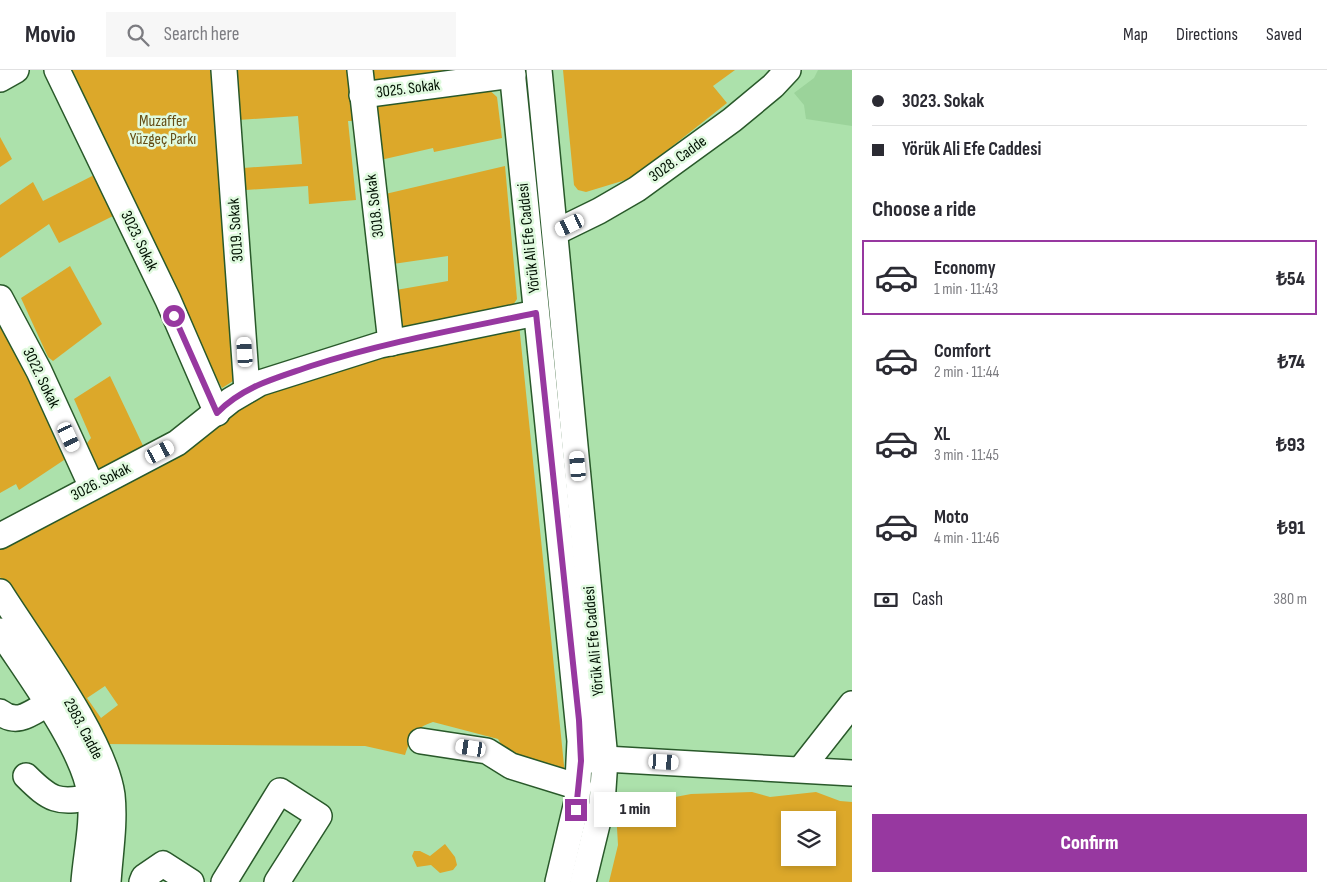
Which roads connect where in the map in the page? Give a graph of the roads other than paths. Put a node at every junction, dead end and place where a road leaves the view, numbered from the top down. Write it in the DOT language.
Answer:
graph roads {
  1 [pos="16,70"];
  2 [pos="57,70"];
  3 [pos="224,70"];
  4 [pos="360,70"];
  5 [pos="539,70"];
  6 [pos="788,70"];
  7 [pos="513,73"];
  8 [pos="0,79"];
  9 [pos="362,95"];
  10 [pos="556,232"];
  11 [pos="0,298"];
  12 [pos="536,313"];
  13 [pos="391,343"];
  14 [pos="247,390"];
  15 [pos="217,413"];
  16 [pos="92,487"];
  17 [pos="0,536"];
  18 [pos="0,592"];
  19 [pos="0,631"];
  20 [pos="47,704"];
  21 [pos="852,704"];
  22 [pos="0,712"];
  23 [pos="421,741"];
  24 [pos="605,759"];
  25 [pos="581,761"];
  26 [pos="801,770"];
  27 [pos="852,774"];
  28 [pos="26,776"];
  29 [pos="94,783"];
  30 [pos="579,787"];
  31 [pos="142,881"];
  32 [pos="84,882"];
  33 [pos="108,882"];
  34 [pos="191,882"];
  35 [pos="224,882"];
  36 [pos="277,882"];
  37 [pos="558,882"];
  38 [pos="583,882"];
  1 -- 8 [label="street"];
  2 -- 15 [label="street, 3023. Sokak"];
  3 -- 14 [label="street, 3019. Sokak"];
  4 -- 9 [label="street, 3018. Sokak"];
  5 -- 10 [label="street, Yörük Ali Efe Caddesi"];
  6 -- 10 [label="street, 3028. Cadde"];
  7 -- 9 [label="street, 3025. Sokak"];
  7 -- 12 [label="street, Yörük Ali Efe Caddesi"];
  9 -- 13 [label="street, 3018. Sokak"];
  10 -- 24 [label="street, Yörük Ali Efe Caddesi"];
  11 -- 16 [label="street, 3022. Sokak"];
  12 -- 13 [label="street, 3026. Sokak"];
  12 -- 25 [label="street, Yörük Ali Efe Caddesi"];
  13 -- 14 [label="street, 3026. Sokak"];
  14 -- 15 [label="street, 3026. Sokak"];
  15 -- 16 [label="street, 3026. Sokak"];
  16 -- 17 [label="street, 3026. Sokak"];
  18 -- 29 [label="street, 2983. Cadde"];
  19 -- 20 [label="street, 2983. Cadde"];
  20 -- 22 [label="street"];
  20 -- 29 [label="street, 2983. Cadde"];
  21 -- 26 [label="street"];
  23 -- 30 [label="street"];
  24 -- 25 [label="street"];
  24 -- 26 [label="street"];
  24 -- 38 [label="street, Yörük Ali Efe Caddesi"];
  25 -- 30 [label="street, Yörük Ali Efe Caddesi"];
  26 -- 27 [label="street"];
  28 -- 29 [label="street"];
  29 -- 32 [label="street, 2983. Cadde"];
  29 -- 33 [label="street, 2983. Cadde"];
  30 -- 37 [label="street, Yörük Ali Efe Caddesi"];
  31 -- 33 [label="street"];
  31 -- 34 [label="street"];
  35 -- 36 [label="street"];
}
